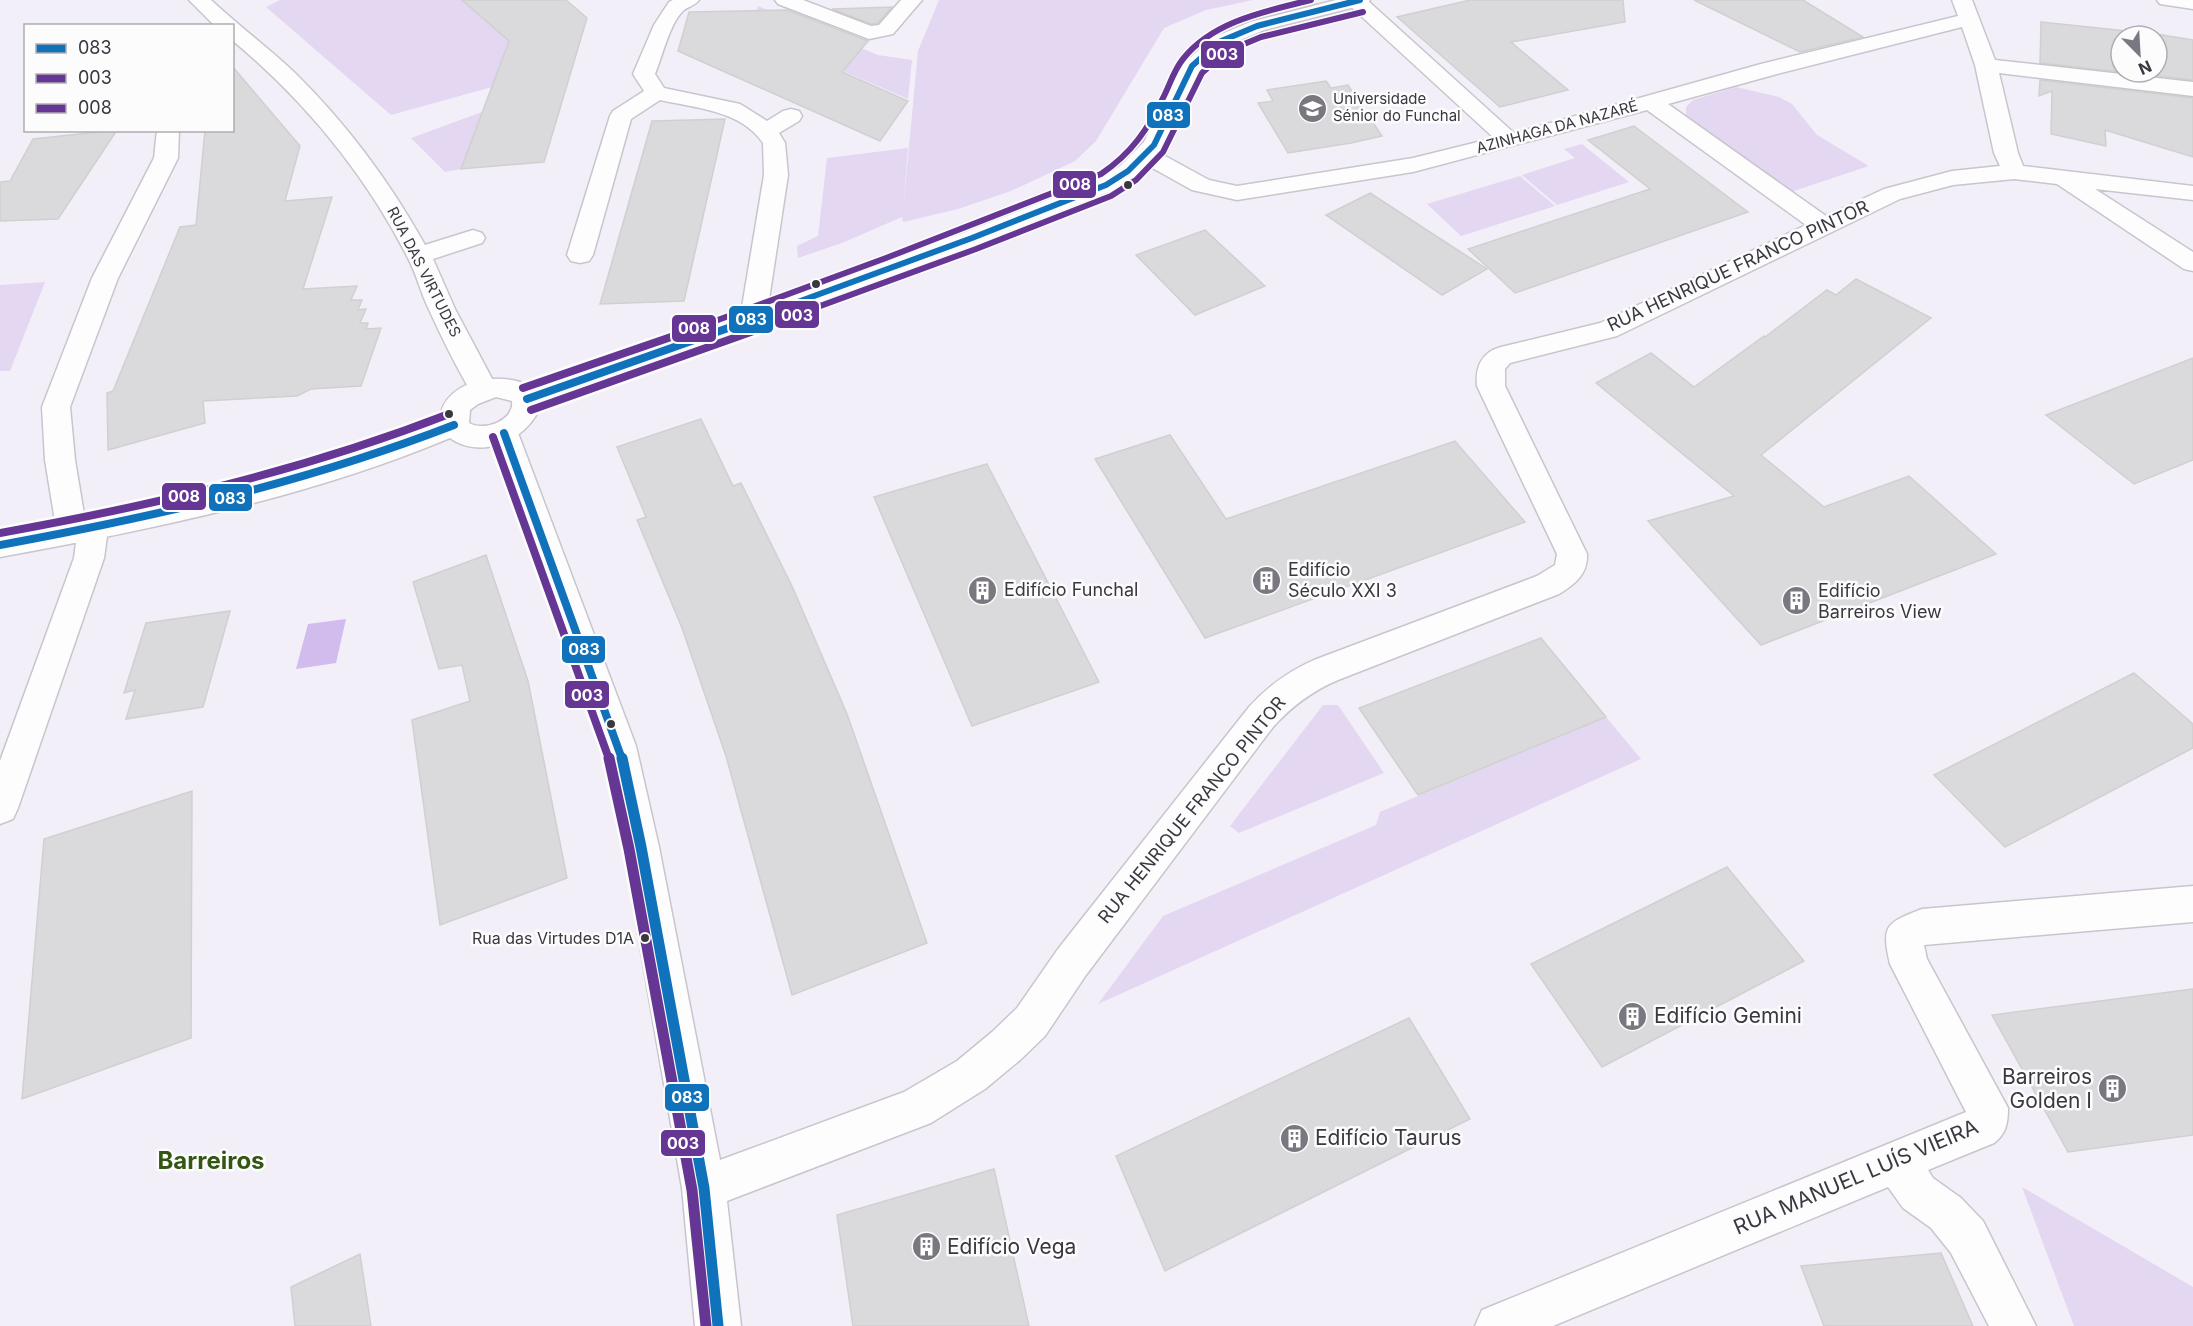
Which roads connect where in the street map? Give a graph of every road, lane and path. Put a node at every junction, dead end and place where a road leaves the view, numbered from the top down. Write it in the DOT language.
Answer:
graph roads {
  1 [pos="689,0"];
  2 [pos="785,0"];
  3 [pos="912,0"];
  4 [pos="1358,0"];
  5 [pos="2167,0"];
  6 [pos="2193,3"];
  7 [pos="1966,10"];
  8 [pos="234,34"];
  9 [pos="1986,65"];
  10 [pos="2193,89"];
  11 [pos="656,93"];
  12 [pos="1651,102"];
  13 [pos="791,116"];
  14 [pos="766,131"];
  15 [pos="168,132"];
  16 [pos="1510,141"];
  17 [pos="1146,155"];
  18 [pos="2014,172"];
  19 [pos="2061,177"];
  20 [pos="2193,192"];
  21 [pos="1824,226"];
  22 [pos="473,238"];
  23 [pos="419,255"];
  24 [pos="580,255"];
  25 [pos="2193,263"];
  26 [pos="753,319"];
  27 [pos="484,390"];
  28 [pos="527,399"];
  29 [pos="454,425"];
  30 [pos="504,433"];
  31 [pos="82,531"];
  32 [pos="0,545"];
  33 [pos="0,808"];
  34 [pos="2193,904"];
  35 [pos="1897,1162"];
  36 [pos="704,1188"];
  37 [pos="718,1326"];
  38 [pos="1498,1326"];
  39 [pos="2013,1326"];
  1 -- 11 [label="street"];
  2 -- 3 [label="street"];
  4 -- 16 [label="street"];
  4 -- 17 [label="street"];
  5 -- 6 [label="street"];
  7 -- 9 [label="street"];
  7 -- 12 [label="street, AZINHAGA DA NAZARÉ"];
  8 -- 23 [label="street, RUA DAS VIRTUDES"];
  9 -- 10 [label="street"];
  9 -- 18 [label="street"];
  11 -- 14 [label="street"];
  11 -- 24 [label="street"];
  12 -- 16 [label="street, AZINHAGA DA NAZARÉ"];
  12 -- 21 [label="street"];
  13 -- 14 [label="street"];
  14 -- 26 [label="street"];
  15 -- 31 [label="street"];
  16 -- 17 [label="street, AZINHAGA DA NAZARÉ"];
  17 -- 26 [label="street"];
  18 -- 19 [label="street, RUA HENRIQUE FRANCO PINTOR"];
  18 -- 21 [label="street, RUA HENRIQUE FRANCO PINTOR"];
  19 -- 20 [label="street, RUA HENRIQUE FRANCO PINTOR"];
  19 -- 25 [label="street"];
  21 -- 36 [label="street, RUA HENRIQUE FRANCO PINTOR"];
  22 -- 23 [label="street"];
  23 -- 27 [label="street, RUA DAS VIRTUDES"];
  26 -- 28 [label="street"];
  27 -- 28 [label="street"];
  27 -- 29 [label="street"];
  28 -- 30 [label="street"];
  29 -- 30 [label="street"];
  29 -- 31 [label="street"];
  30 -- 36 [label="street"];
  31 -- 32 [label="street"];
  31 -- 33 [label="street"];
  34 -- 35 [label="street, RUA MANUEL LUÍS VIEIRA"];
  35 -- 38 [label="street, RUA MANUEL LUÍS VIEIRA"];
  35 -- 39 [label="street"];
  36 -- 37 [label="street"];
}
